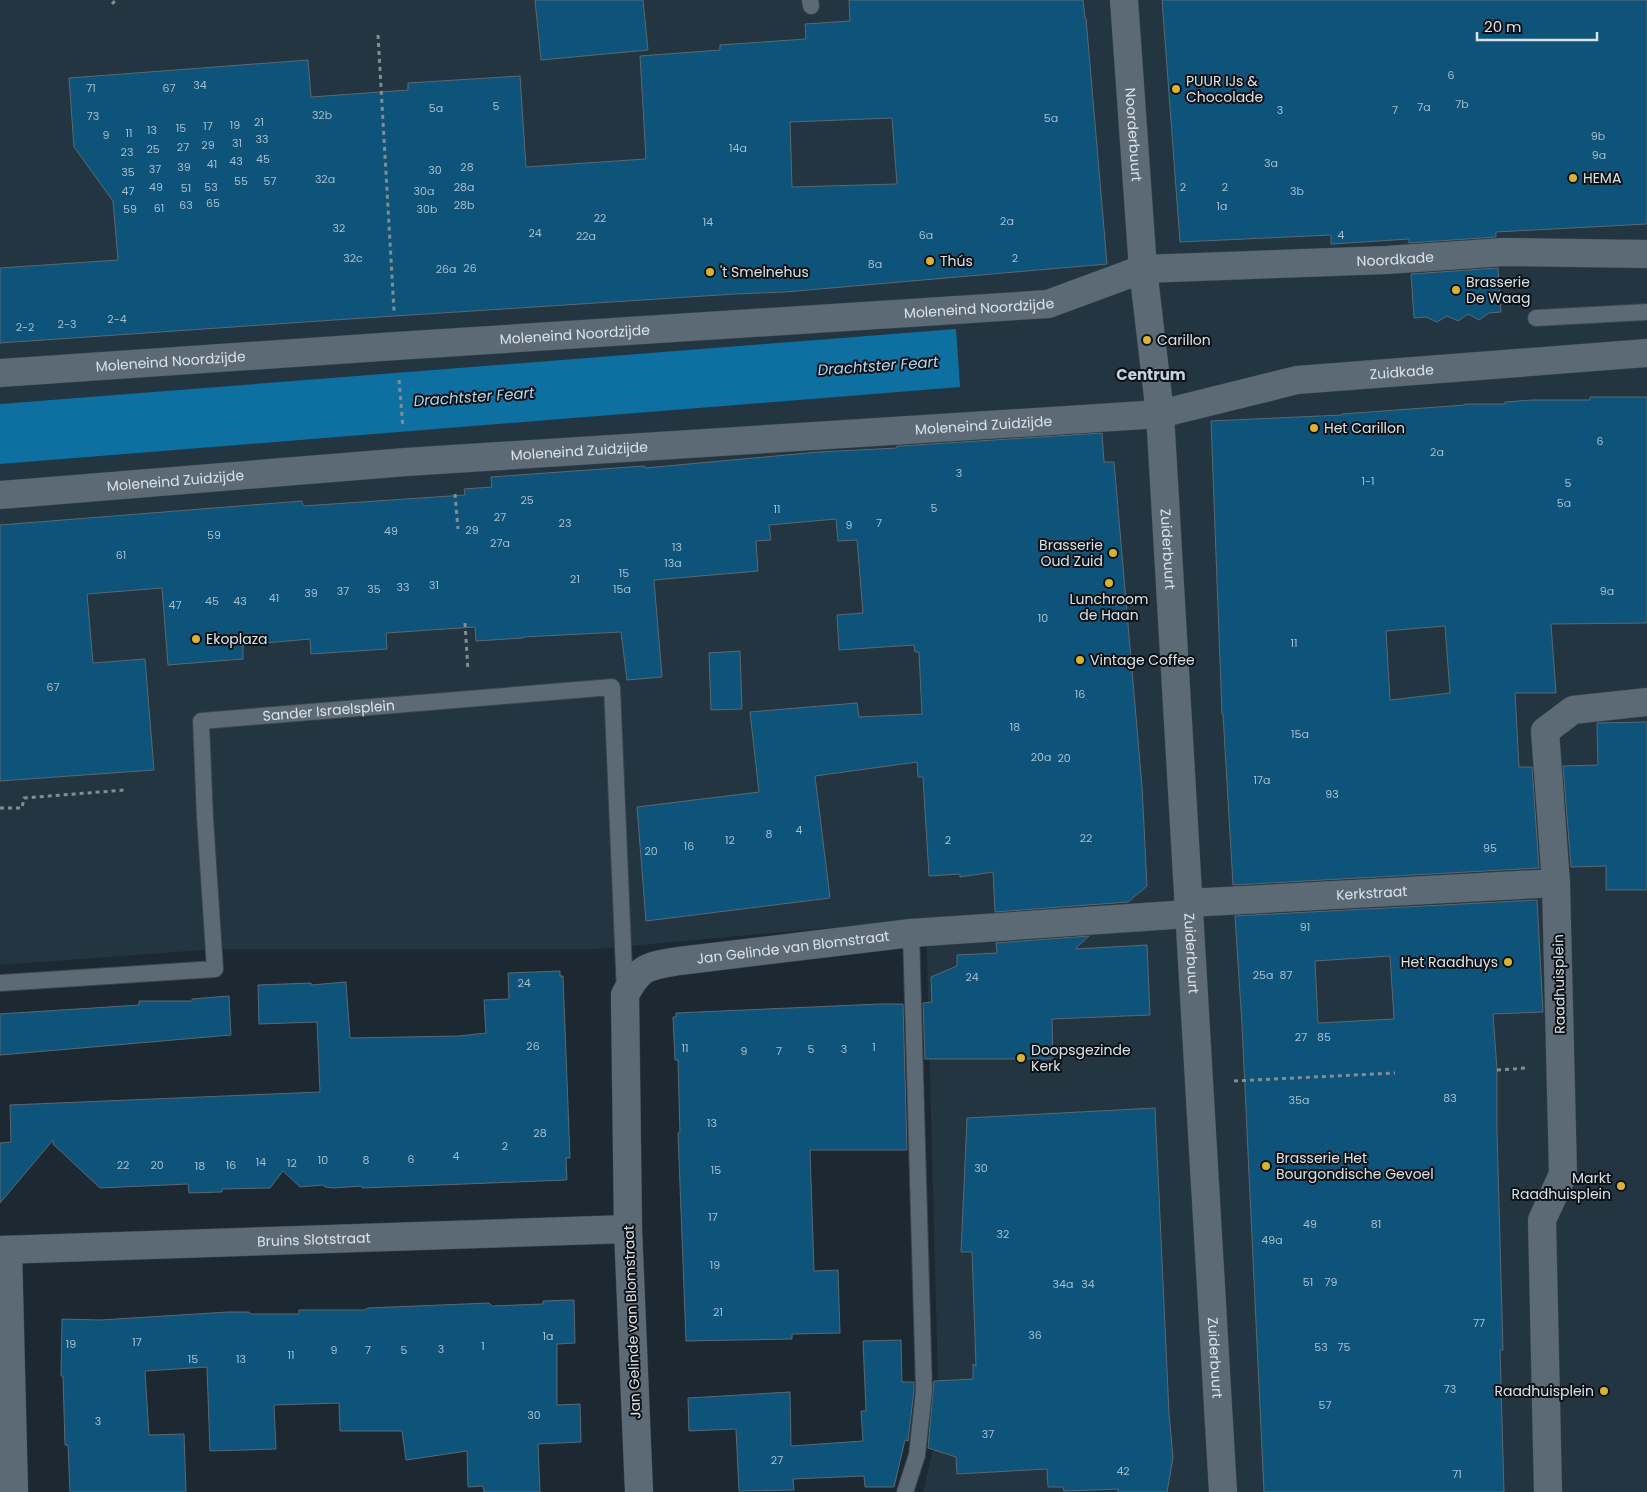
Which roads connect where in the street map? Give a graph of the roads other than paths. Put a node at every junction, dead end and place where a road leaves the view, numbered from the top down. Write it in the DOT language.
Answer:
graph roads {
  1 [pos="1124,0"];
  2 [pos="1647,254"];
  3 [pos="1143,269"];
  4 [pos="1647,312"];
  5 [pos="1536,318"];
  6 [pos="1647,353"];
  7 [pos="0,373"];
  8 [pos="1160,414"];
  9 [pos="0,495"];
  10 [pos="1647,702"];
  11 [pos="1556,883"];
  12 [pos="1188,908"];
  13 [pos="911,933"];
  14 [pos="0,984"];
  15 [pos="625,995"];
  16 [pos="628,1229"];
  17 [pos="4,1250"];
  18 [pos="14,1492"];
  19 [pos="639,1492"];
  20 [pos="905,1492"];
  21 [pos="1223,1492"];
  22 [pos="1548,1492"];
  1 -- 3 [label="street, Noorderbuurt"];
  2 -- 3 [label="street, Noordkade"];
  3 -- 7 [label="street, Moleneind Noordzijde"];
  3 -- 8 [label="street, Noorderbuurt"];
  4 -- 5 [label="lane"];
  6 -- 8 [label="street, Zuidkade"];
  8 -- 9 [label="street, Moleneind Zuidzijde"];
  8 -- 12 [label="street, Zuiderbuurt"];
  10 -- 11 [label="street, Raadhuisplein"];
  11 -- 12 [label="street, Kerkstraat"];
  11 -- 22 [label="street, Raadhuisplein"];
  12 -- 13 [label="street, Kerkstraat"];
  12 -- 21 [label="street, Zuiderbuurt"];
  13 -- 15 [label="street, Jan Gelinde van Blomstraat"];
  13 -- 20 [label="lane"];
  14 -- 15 [label="lane, Sander Israelsplein"];
  15 -- 16 [label="street, Jan Gelinde van Blomstraat"];
  16 -- 17 [label="street, Bruins Slotstraat"];
  16 -- 19 [label="street, Jan Gelinde van Blomstraat"];
  17 -- 18 [label="street"];
}
